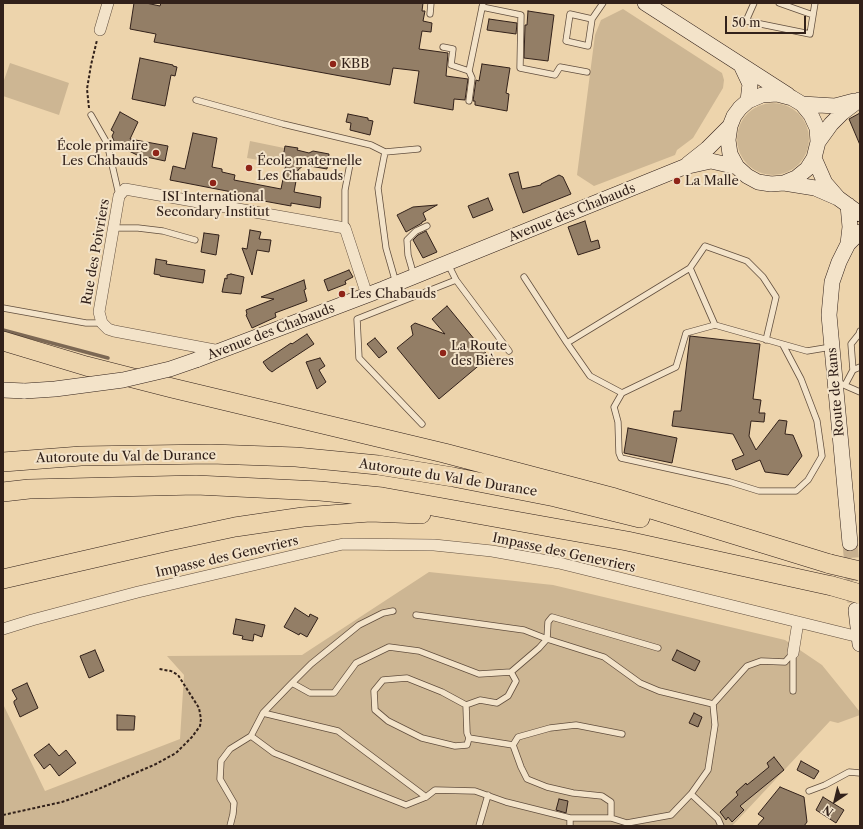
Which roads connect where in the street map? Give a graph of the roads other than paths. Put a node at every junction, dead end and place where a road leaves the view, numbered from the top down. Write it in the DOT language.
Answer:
graph roads {
  1 [pos="108,3"];
  2 [pos="431,3"];
  3 [pos="604,3"];
  4 [pos="645,3"];
  5 [pos="754,3"];
  6 [pos="779,3"];
  7 [pos="815,3"];
  8 [pos="482,5"];
  9 [pos="430,14"];
  10 [pos="813,15"];
  11 [pos="592,19"];
  12 [pos="100,30"];
  13 [pos="443,47"];
  14 [pos="741,64"];
  15 [pos="469,71"];
  16 [pos="586,72"];
  17 [pos="196,100"];
  18 [pos="860,100"];
  19 [pos="469,101"];
  20 [pos="748,101"];
  21 [pos="797,101"];
  22 [pos="91,115"];
  23 [pos="730,126"];
  24 [pos="818,142"];
  25 [pos="418,150"];
  26 [pos="385,152"];
  27 [pos="814,158"];
  28 [pos="350,164"];
  29 [pos="684,167"];
  30 [pos="737,167"];
  31 [pos="784,183"];
  32 [pos="119,196"];
  33 [pos="849,206"];
  34 [pos="427,226"];
  35 [pos="114,228"];
  36 [pos="345,228"];
  37 [pos="860,232"];
  38 [pos="195,240"];
  39 [pos="848,244"];
  40 [pos="448,263"];
  41 [pos="690,268"];
  42 [pos="414,276"];
  43 [pos="524,277"];
  44 [pos="456,280"];
  45 [pos="396,284"];
  46 [pos="367,295"];
  47 [pos="3,308"];
  48 [pos="102,323"];
  49 [pos="715,325"];
  50 [pos="860,333"];
  51 [pos="766,340"];
  52 [pos="3,341"];
  53 [pos="567,343"];
  54 [pos="783,345"];
  55 [pos="831,346"];
  56 [pos="3,350"];
  57 [pos="509,350"];
  58 [pos="220,351"];
  59 [pos="86,366"];
  60 [pos="860,367"];
  61 [pos="853,370"];
  62 [pos="840,383"];
  63 [pos="3,390"];
  64 [pos="622,392"];
  65 [pos="860,392"];
  66 [pos="422,424"];
  67 [pos="3,462"];
  68 [pos="3,492"];
  69 [pos="627,541"];
  70 [pos="850,543"];
  71 [pos="830,564"];
  72 [pos="860,571"];
  73 [pos="3,579"];
  74 [pos="858,602"];
  75 [pos="393,611"];
  76 [pos="416,615"];
  77 [pos="798,622"];
  78 [pos="3,630"];
  79 [pos="548,639"];
  80 [pos="860,640"];
  81 [pos="658,648"];
  82 [pos="793,654"];
  83 [pos="511,672"];
  84 [pos="292,683"];
  85 [pos="793,691"];
  86 [pos="713,704"];
  87 [pos="466,705"];
  88 [pos="263,713"];
  89 [pos="622,734"];
  90 [pos="251,736"];
  91 [pos="469,738"];
  92 [pos="512,745"];
  93 [pos="860,772"];
  94 [pos="810,791"];
  95 [pos="691,794"];
  96 [pos="488,795"];
  97 [pos="426,798"];
  98 [pos="570,818"];
  99 [pos="611,818"];
  100 [pos="627,824"];
  101 [pos="230,826"];
  102 [pos="479,826"];
  103 [pos="570,826"];
  104 [pos="721,826"];
  1 -- 12 [label="street"];
  2 -- 9 [label="lane"];
  3 -- 11 [label="lane"];
  4 -- 14 [label="main road"];
  5 -- 10 [label="lane"];
  6 -- 10 [label="lane"];
  7 -- 10 [label="lane"];
  8 -- 15 [label="lane"];
  8 -- 16 [label="lane"];
  11 -- 11 [label="lane"];
  13 -- 15 [label="lane"];
  14 -- 20 [label="main road"];
  14 -- 21 [label="main road"];
  15 -- 19 [label="lane"];
  17 -- 26 [label="lane"];
  18 -- 21 [label="main road"];
  18 -- 24 [label="main road"];
  20 -- 21 [label="main road"];
  20 -- 23 [label="main road"];
  21 -- 24 [label="main road"];
  22 -- 32 [label="lane"];
  23 -- 29 [label="main road, Avenue des Chabauds"];
  23 -- 30 [label="main road"];
  24 -- 27 [label="main road"];
  25 -- 26 [label="lane"];
  26 -- 45 [label="lane"];
  27 -- 31 [label="main road"];
  27 -- 33 [label="main road"];
  28 -- 36 [label="lane"];
  29 -- 30 [label="main road, Avenue des Chabauds"];
  29 -- 40 [label="main road, Avenue des Chabauds"];
  30 -- 31 [label="main road"];
  31 -- 33 [label="main road"];
  32 -- 35 [label="street, Rue des Poivriers"];
  32 -- 36 [label="street, Rue des Poivriers"];
  33 -- 39 [label="main road, Route de Rans"];
  34 -- 42 [label="lane"];
  35 -- 38 [label="lane"];
  35 -- 48 [label="street, Rue des Poivriers"];
  36 -- 46 [label="street"];
  37 -- 39 [label="main road, Route de Rans"];
  39 -- 55 [label="main road, Route de Rans"];
  40 -- 42 [label="main road, Avenue des Chabauds"];
  40 -- 44 [label="lane"];
  41 -- 49 [label="lane"];
  41 -- 51 [label="lane"];
  41 -- 53 [label="lane"];
  42 -- 45 [label="main road, Avenue des Chabauds"];
  43 -- 53 [label="lane"];
  44 -- 57 [label="lane"];
  44 -- 66 [label="lane"];
  45 -- 46 [label="main road, Avenue des Chabauds"];
  46 -- 58 [label="main road, Avenue des Chabauds"];
  47 -- 48 [label="lane"];
  48 -- 58 [label="street, Rue des Poivriers"];
  49 -- 51 [label="lane"];
  49 -- 64 [label="lane"];
  50 -- 61 [label="lane"];
  51 -- 54 [label="lane"];
  52 -- 59 [label="highway"];
  53 -- 64 [label="lane"];
  54 -- 55 [label="lane"];
  54 -- 64 [label="lane"];
  55 -- 62 [label="main road, Route de Rans"];
  56 -- 59 [label="highway"];
  58 -- 63 [label="main road, Avenue des Chabauds, bridge"];
  59 -- 71 [label="highway"];
  60 -- 61 [label="lane"];
  61 -- 62 [label="lane"];
  62 -- 65 [label="lane"];
  62 -- 70 [label="main road, Route de Rans"];
  67 -- 71 [label="highway, Autoroute du Val de Durance"];
  68 -- 69 [label="highway"];
  69 -- 73 [label="highway"];
  69 -- 74 [label="highway, bridge"];
  71 -- 72 [label="highway, Autoroute du Val de Durance, bridge"];
  74 -- 80 [label="main road"];
  75 -- 84 [label="lane"];
  76 -- 79 [label="lane"];
  77 -- 78 [label="street, Impasse des Genevriers"];
  77 -- 80 [label="street, Impasse des Genevriers"];
  77 -- 82 [label="street"];
  79 -- 81 [label="lane"];
  79 -- 83 [label="lane"];
  79 -- 86 [label="lane"];
  82 -- 85 [label="lane"];
  82 -- 86 [label="lane"];
  83 -- 84 [label="lane"];
  83 -- 87 [label="lane"];
  84 -- 88 [label="lane"];
  86 -- 95 [label="lane"];
  87 -- 91 [label="lane"];
  87 -- 91 [label="lane"];
  88 -- 90 [label="lane"];
  88 -- 97 [label="lane"];
  89 -- 92 [label="lane"];
  90 -- 97 [label="lane"];
  90 -- 101 [label="lane"];
  91 -- 92 [label="lane"];
  92 -- 99 [label="lane"];
  93 -- 94 [label="lane"];
  95 -- 100 [label="lane"];
  95 -- 104 [label="lane"];
  96 -- 97 [label="lane"];
  96 -- 98 [label="lane"];
  96 -- 102 [label="lane"];
  98 -- 99 [label="lane"];
  98 -- 103 [label="lane"];
  99 -- 100 [label="lane"];
}
